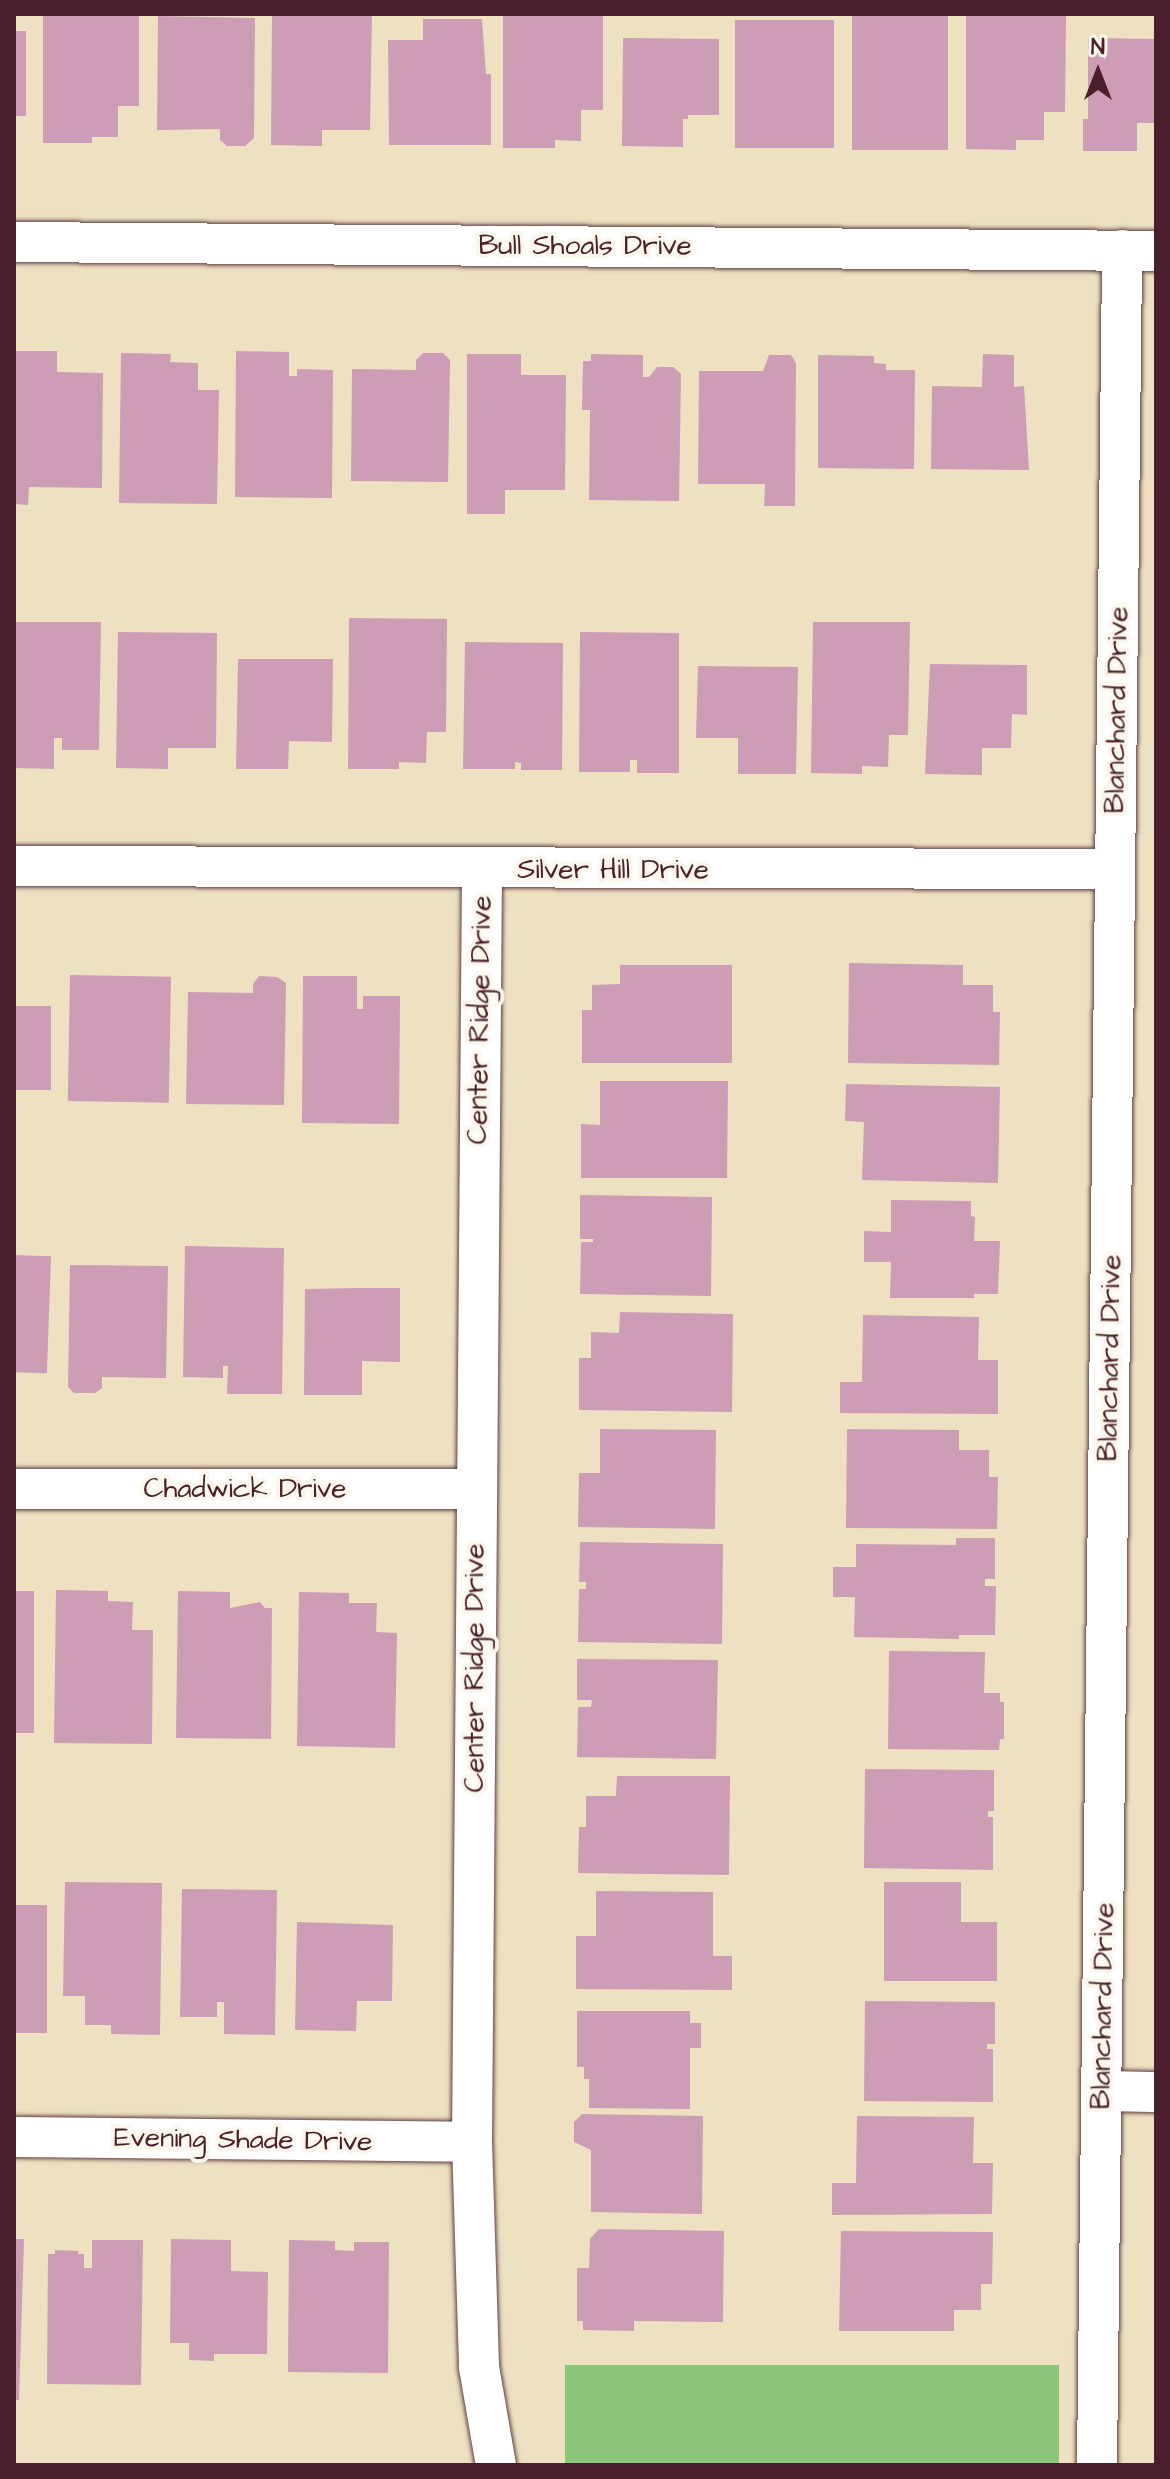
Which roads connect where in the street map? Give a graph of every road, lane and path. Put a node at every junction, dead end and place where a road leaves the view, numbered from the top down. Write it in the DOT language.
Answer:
graph roads {
  1 [pos="14,242"];
  2 [pos="1139,250"];
  3 [pos="14,866"];
  4 [pos="1115,869"];
  5 [pos="482,870"];
  6 [pos="14,1489"];
  7 [pos="476,1489"];
  8 [pos="1102,2091"];
  9 [pos="1156,2092"];
  10 [pos="14,2137"];
  11 [pos="472,2142"];
  12 [pos="496,2465"];
  13 [pos="1097,2465"];
  1 -- 2 [label="street, Bull Shoals Drive"];
  2 -- 4 [label="street, Blanchard Drive"];
  3 -- 5 [label="street, Silver Hill Drive"];
  4 -- 5 [label="street, Silver Hill Drive"];
  4 -- 8 [label="street, Blanchard Drive"];
  5 -- 7 [label="street, Center Ridge Drive"];
  6 -- 7 [label="street, Chadwick Drive"];
  7 -- 11 [label="street, Center Ridge Drive"];
  8 -- 9 [label="street"];
  8 -- 13 [label="street, Blanchard Drive"];
  10 -- 11 [label="street, Evening Shade Drive"];
  11 -- 12 [label="street, Center Ridge Drive"];
}
